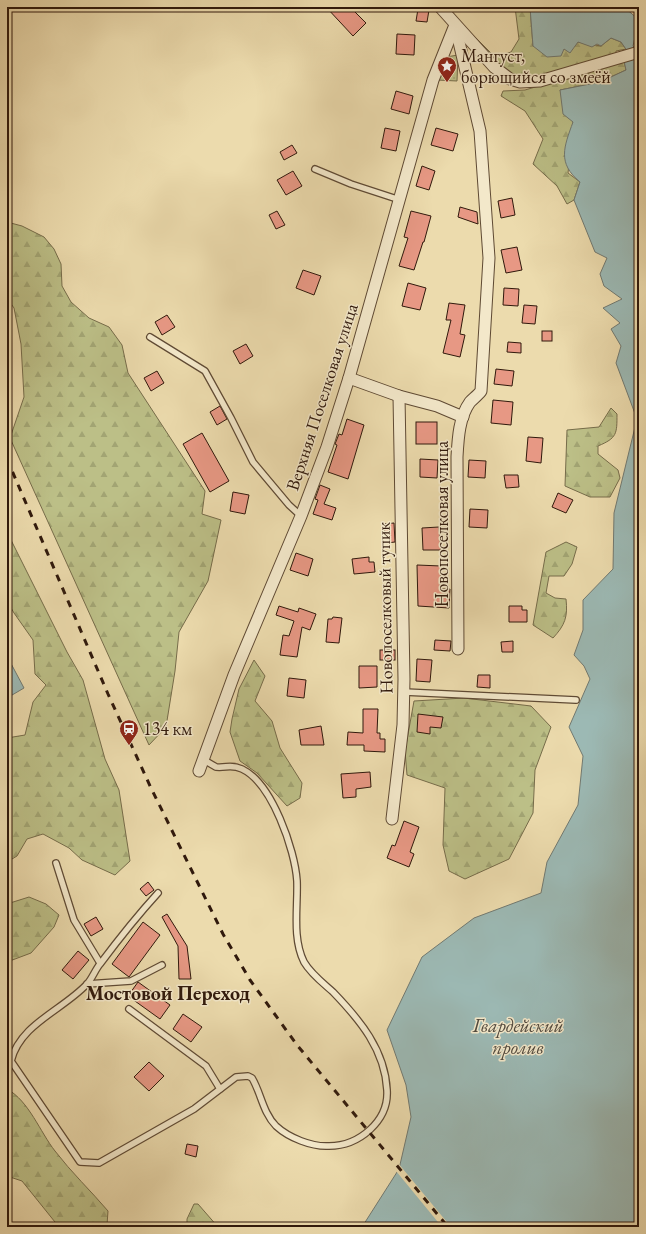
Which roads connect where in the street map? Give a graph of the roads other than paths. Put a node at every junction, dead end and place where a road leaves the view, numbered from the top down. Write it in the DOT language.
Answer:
graph roads {
  1 [pos="440,7"];
  2 [pos="456,26"];
  3 [pos="639,52"];
  4 [pos="315,168"];
  5 [pos="400,200"];
  6 [pos="150,337"];
  7 [pos="349,378"];
  8 [pos="399,396"];
  9 [pos="463,417"];
  10 [pos="301,516"];
  11 [pos="458,649"];
  12 [pos="404,692"];
  13 [pos="576,700"];
  14 [pos="204,760"];
  15 [pos="199,771"];
  16 [pos="392,819"];
  17 [pos="56,863"];
  18 [pos="158,893"];
  19 [pos="100,963"];
  20 [pos="162,965"];
  21 [pos="87,984"];
  22 [pos="129,1009"];
  23 [pos="220,1089"];
  1 -- 2 [label="street, Новопоселковая улица"];
  2 -- 3 [label="street"];
  2 -- 5 [label="street, Верхняя Поселковая улица"];
  2 -- 9 [label="street, Новопоселковая улица"];
  4 -- 5 [label="lane"];
  5 -- 7 [label="street, Верхняя Поселковая улица"];
  6 -- 10 [label="lane"];
  7 -- 8 [label="street"];
  7 -- 10 [label="street, Верхняя Поселковая улица"];
  8 -- 9 [label="street"];
  8 -- 12 [label="street, Новопоселковый тупик"];
  9 -- 11 [label="street, Новопоселковая улица"];
  10 -- 14 [label="street, Верхняя Поселковая улица"];
  12 -- 13 [label="lane"];
  12 -- 16 [label="street, Новопоселковый тупик"];
  14 -- 15 [label="street, Верхняя Поселковая улица"];
  14 -- 23 [label="lane"];
  17 -- 19 [label="lane"];
  18 -- 19 [label="lane"];
  19 -- 21 [label="lane"];
  20 -- 21 [label="lane"];
  21 -- 23 [label="lane"];
  22 -- 23 [label="lane"];
}
